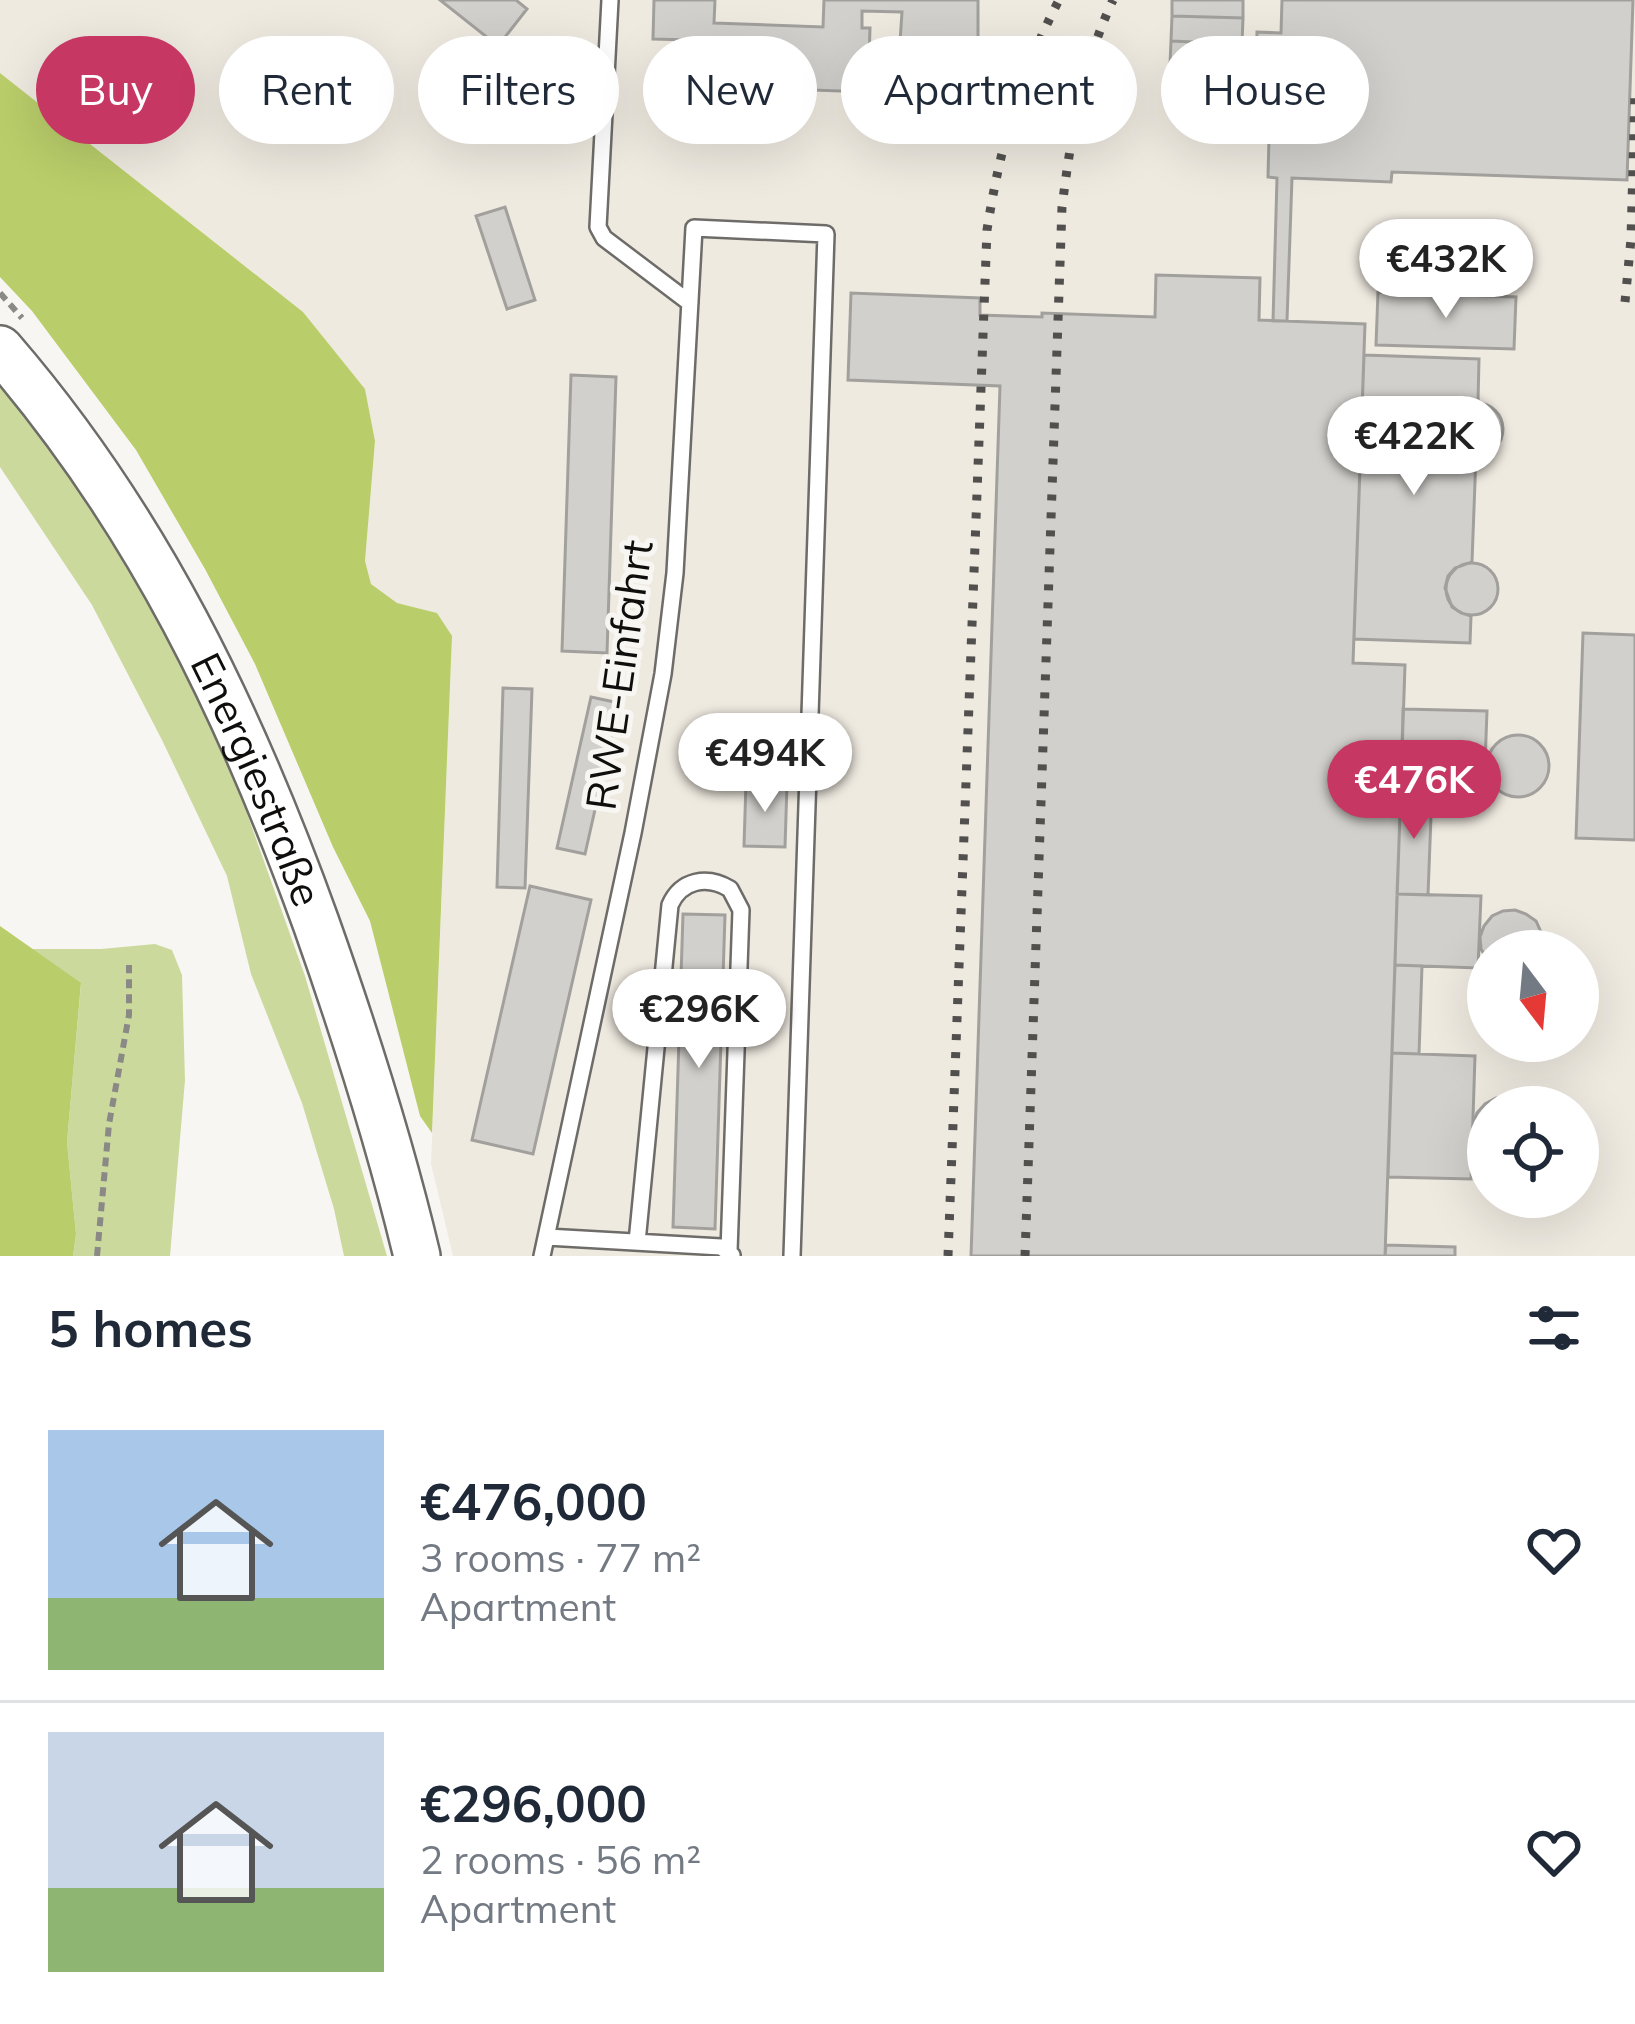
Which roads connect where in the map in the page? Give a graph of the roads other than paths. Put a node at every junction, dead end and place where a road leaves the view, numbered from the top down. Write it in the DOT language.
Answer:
graph roads {
  1 [pos="610,0"];
  2 [pos="690,303"];
  3 [pos="0,349"];
  4 [pos="547,1238"];
  5 [pos="637,1242"];
  6 [pos="658,1250"];
  7 [pos="731,1254"];
  8 [pos="416,1256"];
  9 [pos="542,1256"];
  10 [pos="792,1256"];
  1 -- 2 [label="lane"];
  2 -- 4 [label="lane, RWE-Einfahrt"];
  2 -- 10 [label="lane, RWE-Einfahrt"];
  3 -- 8 [label="main road, Energiestraße"];
  4 -- 5 [label="lane"];
  4 -- 9 [label="lane, RWE-Einfahrt"];
  5 -- 6 [label="lane"];
  5 -- 7 [label="lane"];
  6 -- 7 [label="lane"];
}
